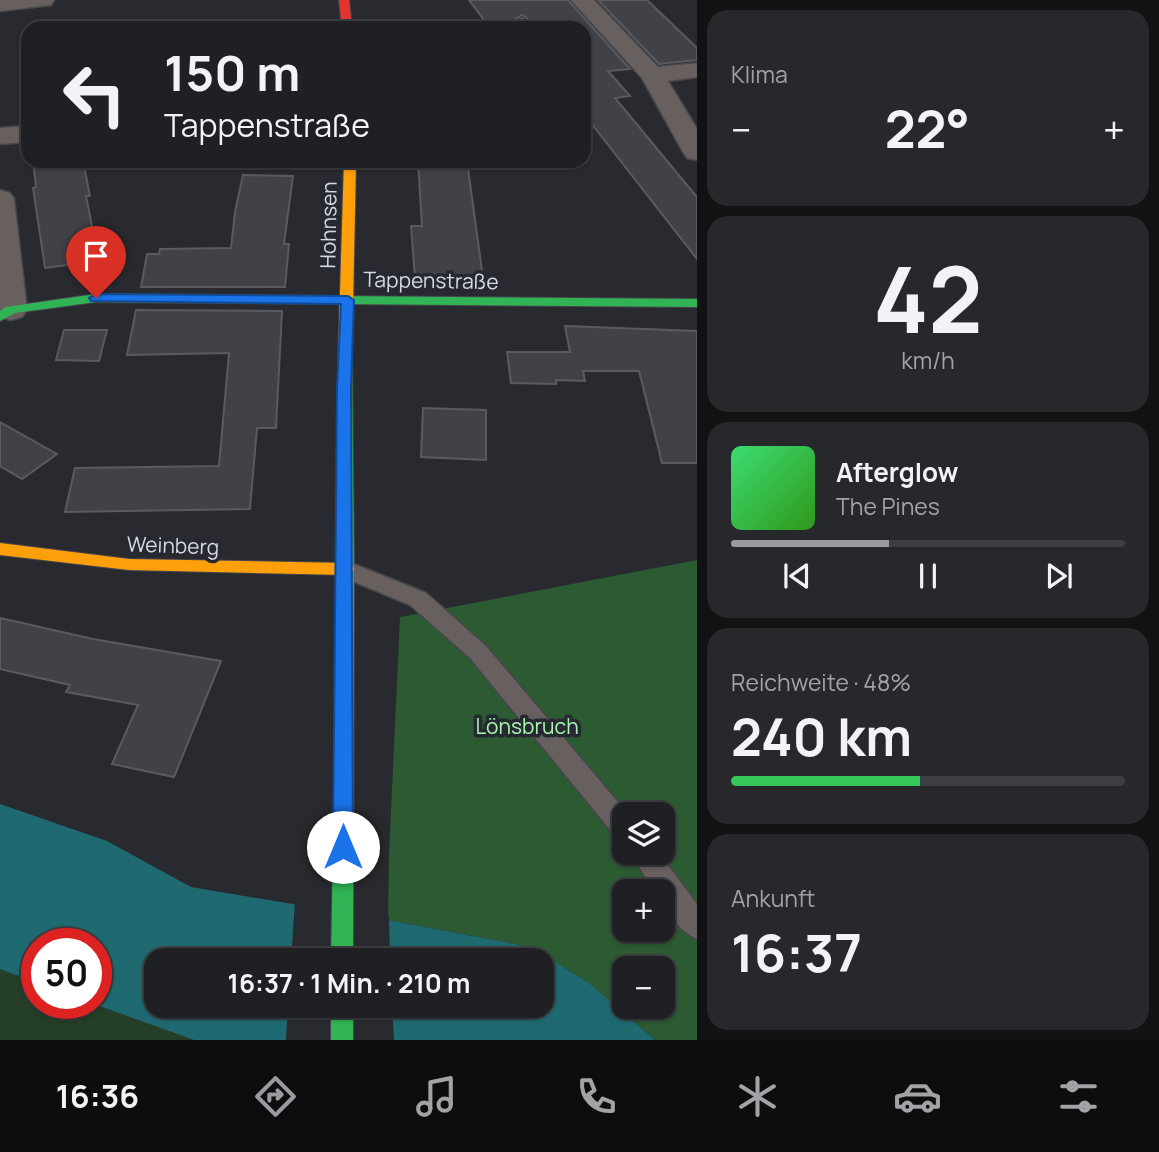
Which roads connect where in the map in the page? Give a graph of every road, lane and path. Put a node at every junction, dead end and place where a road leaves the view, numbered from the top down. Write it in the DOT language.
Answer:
graph roads {
  1 [pos="43,0"];
  2 [pos="344,0"];
  3 [pos="582,0"];
  4 [pos="0,4"];
  5 [pos="346,21"];
  6 [pos="697,69"];
  7 [pos="652,75"];
  8 [pos="21,134"];
  9 [pos="0,136"];
  10 [pos="697,152"];
  11 [pos="350,168"];
  12 [pos="0,199"];
  13 [pos="348,300"];
  14 [pos="697,303"];
  15 [pos="5,314"];
  16 [pos="0,549"];
  17 [pos="346,569"];
  18 [pos="612,813"];
  19 [pos="652,865"];
  20 [pos="697,926"];
  21 [pos="342,948"];
  22 [pos="342,1018"];
  23 [pos="341,1040"];
  1 -- 4 [label="street"];
  2 -- 5 [label="main road"];
  3 -- 7 [label="street"];
  6 -- 7 [label="street"];
  7 -- 10 [label="street"];
  8 -- 9 [label="street"];
  11 -- 13 [label="main road, Hohnsen"];
  12 -- 15 [label="street"];
  13 -- 14 [label="main road, Tappenstraße"];
  13 -- 15 [label="main road, Tappenstraße"];
  13 -- 17 [label="main road, Hohnsen"];
  16 -- 17 [label="main road, Weinberg"];
  17 -- 18 [label="lane"];
  17 -- 21 [label="main road, Hohnsen"];
  19 -- 20 [label="lane"];
  22 -- 23 [label="main road"];
}
